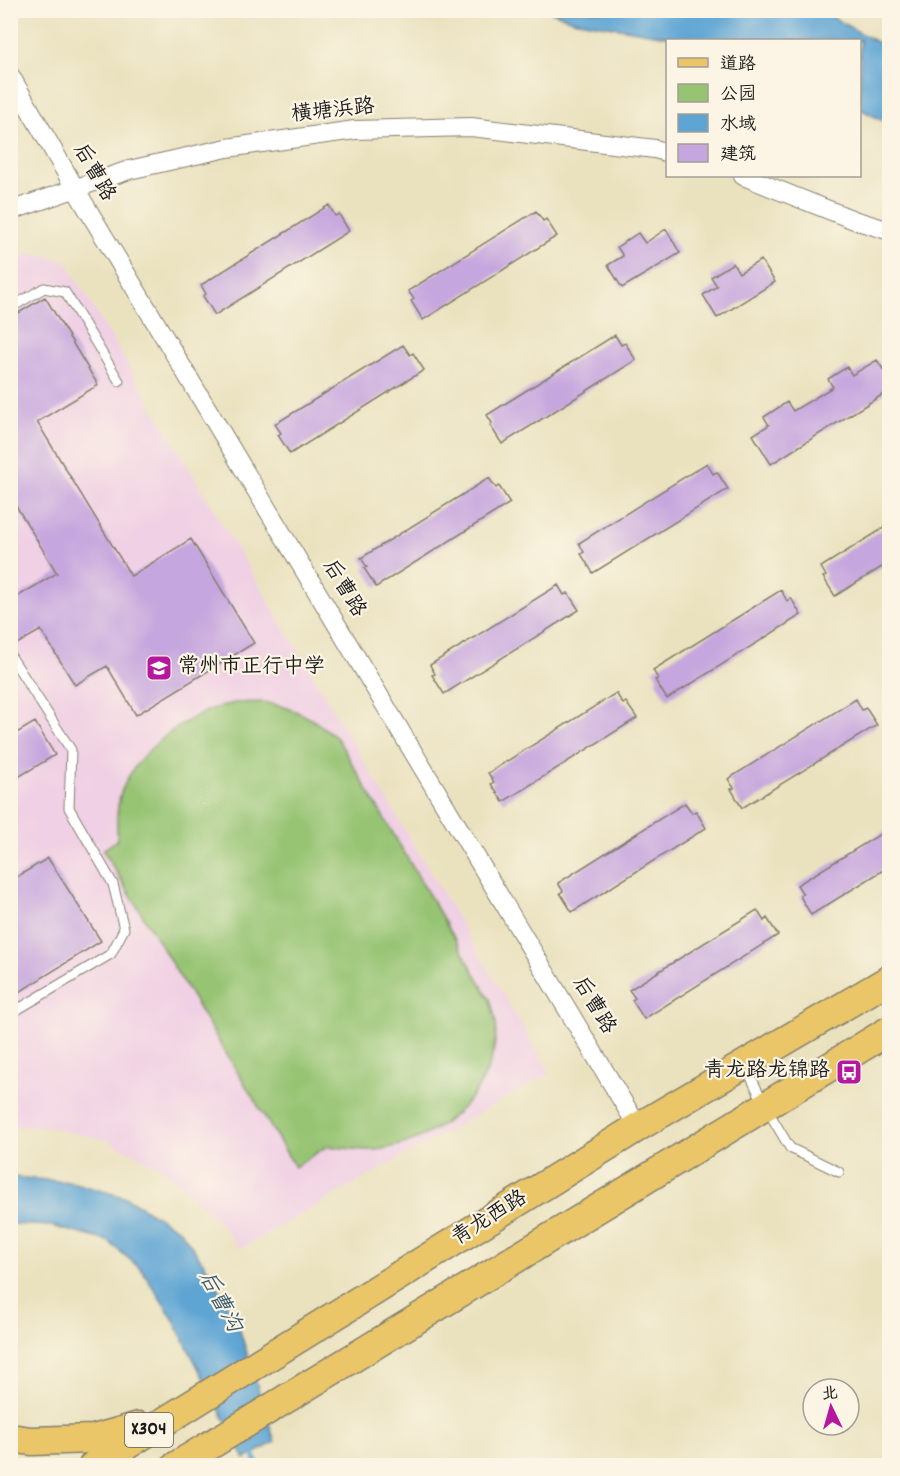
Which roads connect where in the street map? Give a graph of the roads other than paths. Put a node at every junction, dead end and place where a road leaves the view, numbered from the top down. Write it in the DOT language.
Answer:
graph roads {
  1 [pos="10,75"];
  2 [pos="666,153"];
  3 [pos="746,177"];
  4 [pos="76,190"];
  5 [pos="10,212"];
  6 [pos="890,231"];
  7 [pos="10,308"];
  8 [pos="119,381"];
  9 [pos="10,655"];
  10 [pos="890,979"];
  11 [pos="10,1014"];
  12 [pos="890,1030"];
  13 [pos="746,1065"];
  14 [pos="765,1106"];
  15 [pos="638,1127"];
  16 [pos="839,1172"];
  17 [pos="172,1415"];
  18 [pos="10,1438"];
  19 [pos="93,1466"];
  20 [pos="176,1466"];
  1 -- 4 [label="street, 后曹路"];
  2 -- 4 [label="street, 横塘浜路"];
  3 -- 6 [label="street"];
  4 -- 5 [label="street, 横塘浜路"];
  4 -- 15 [label="street, 后曹路"];
  7 -- 8 [label="lane"];
  9 -- 11 [label="lane"];
  10 -- 13 [label="main road, 青龙西路"];
  12 -- 14 [label="main road"];
  13 -- 14 [label="lane"];
  13 -- 15 [label="main road, 青龙西路"];
  14 -- 16 [label="lane"];
  14 -- 20 [label="main road"];
  15 -- 17 [label="main road, 青龙西路 / X304"];
  17 -- 18 [label="main road"];
  17 -- 19 [label="main road, 青龙西路 / X304"];
}
